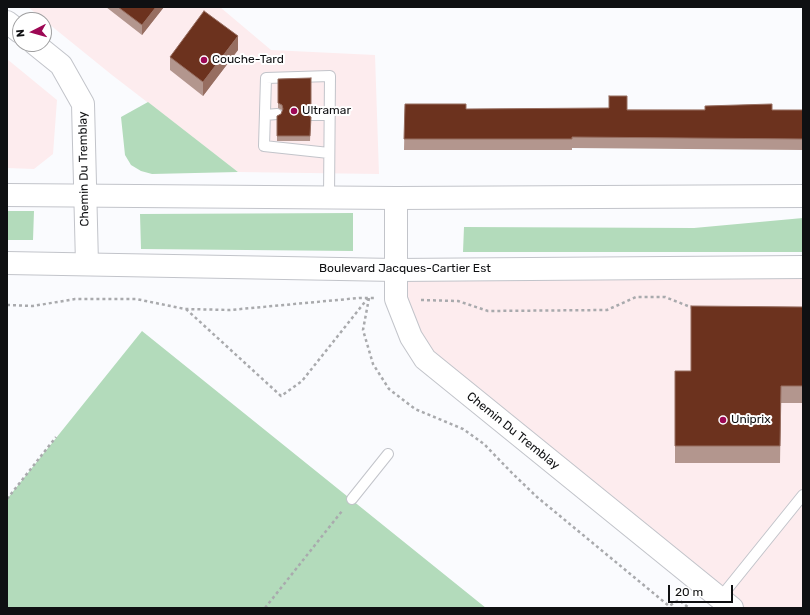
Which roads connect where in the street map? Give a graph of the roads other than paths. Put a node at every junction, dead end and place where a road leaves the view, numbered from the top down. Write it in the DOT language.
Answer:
graph roads {
  1 [pos="45,52"];
  2 [pos="265,114"];
  3 [pos="278,114"];
  4 [pos="311,114"];
  5 [pos="330,115"];
  6 [pos="329,153"];
  7 [pos="7,195"];
  8 [pos="84,195"];
  9 [pos="803,196"];
  10 [pos="329,197"];
  11 [pos="396,198"];
  12 [pos="7,263"];
  13 [pos="87,264"];
  14 [pos="803,267"];
  15 [pos="395,270"];
  16 [pos="388,454"];
  17 [pos="803,495"];
  18 [pos="352,500"];
  19 [pos="726,603"];
  1 -- 8 [label="main road, Chemin Du Tremblay"];
  2 -- 3 [label="lane"];
  2 -- 5 [label="lane"];
  2 -- 6 [label="lane"];
  4 -- 5 [label="lane"];
  5 -- 6 [label="lane"];
  6 -- 10 [label="lane"];
  7 -- 8 [label="main road"];
  8 -- 10 [label="main road"];
  8 -- 13 [label="main road, Chemin Du Tremblay"];
  9 -- 11 [label="main road"];
  10 -- 11 [label="main road"];
  11 -- 15 [label="main road, Chemin Du Tremblay"];
  12 -- 13 [label="main road, Boulevard Jacques-Cartier Est"];
  13 -- 15 [label="main road, Boulevard Jacques-Cartier Est"];
  14 -- 15 [label="main road, Boulevard Jacques-Cartier Est"];
  15 -- 19 [label="main road, Chemin Du Tremblay"];
  16 -- 18 [label="lane"];
  17 -- 19 [label="lane"];
}
